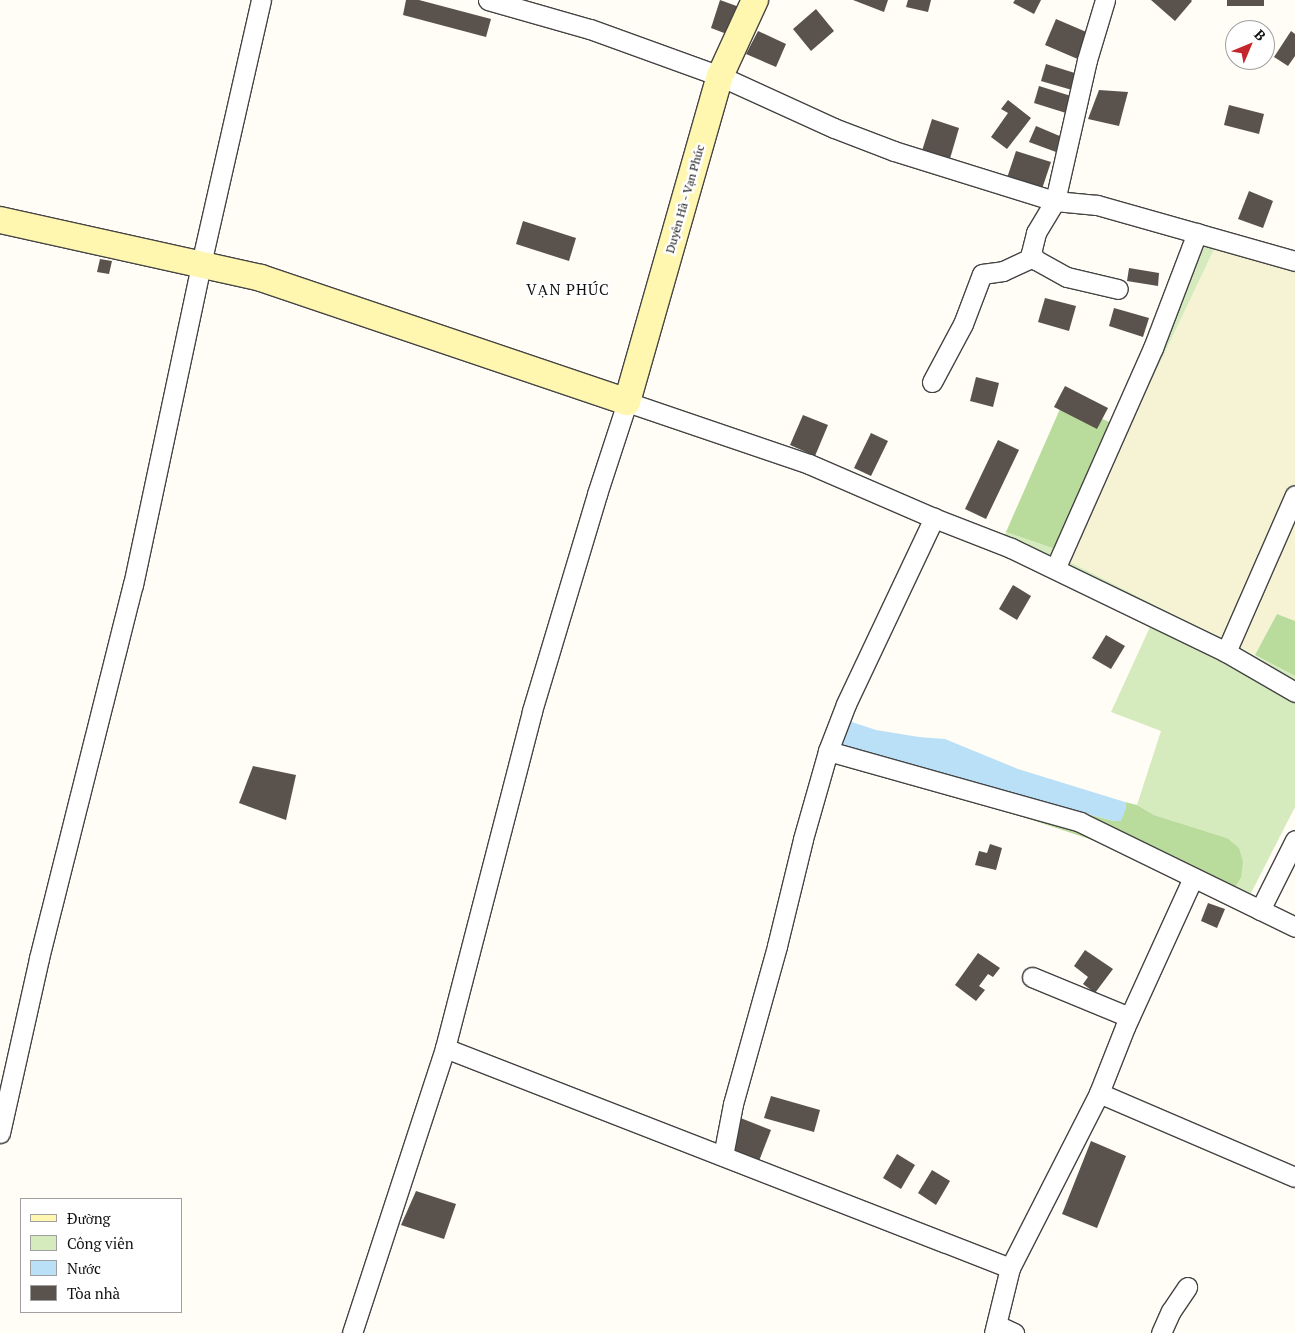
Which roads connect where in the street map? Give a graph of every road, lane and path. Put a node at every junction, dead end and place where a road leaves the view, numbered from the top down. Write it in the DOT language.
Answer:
graph roads {
  1 [pos="262,0"];
  2 [pos="488,0"];
  3 [pos="755,0"];
  4 [pos="1105,0"];
  5 [pos="720,76"];
  6 [pos="1055,201"];
  7 [pos="0,220"];
  8 [pos="1197,233"];
  9 [pos="1033,257"];
  10 [pos="1295,261"];
  11 [pos="201,264"];
  12 [pos="1118,289"];
  13 [pos="932,382"];
  14 [pos="627,402"];
  15 [pos="1295,495"];
  16 [pos="934,518"];
  17 [pos="1055,569"];
  18 [pos="1226,652"];
  19 [pos="1295,692"];
  20 [pos="828,751"];
  21 [pos="1295,840"];
  22 [pos="1193,878"];
  23 [pos="1260,910"];
  24 [pos="1295,927"];
  25 [pos="1032,977"];
  26 [pos="1129,1018"];
  27 [pos="445,1048"];
  28 [pos="1099,1093"];
  29 [pos="0,1133"];
  30 [pos="723,1156"];
  31 [pos="1295,1177"];
  32 [pos="1010,1268"];
  33 [pos="1187,1286"];
  34 [pos="1002,1330"];
  35 [pos="352,1333"];
  36 [pos="1161,1333"];
  1 -- 11 [label="street"];
  2 -- 5 [label="street"];
  3 -- 5 [label="street, Duyên Hà - Vạn Phúc"];
  4 -- 6 [label="street"];
  5 -- 6 [label="street"];
  5 -- 14 [label="street, Duyên Hà - Vạn Phúc"];
  6 -- 8 [label="street"];
  6 -- 9 [label="street"];
  7 -- 11 [label="street"];
  8 -- 10 [label="street"];
  8 -- 17 [label="street"];
  9 -- 12 [label="street"];
  9 -- 13 [label="street"];
  11 -- 14 [label="street"];
  11 -- 29 [label="street"];
  14 -- 16 [label="street"];
  14 -- 27 [label="street"];
  15 -- 18 [label="street"];
  16 -- 17 [label="street"];
  16 -- 20 [label="street"];
  17 -- 18 [label="street"];
  18 -- 19 [label="street"];
  20 -- 22 [label="street"];
  20 -- 30 [label="street"];
  21 -- 23 [label="street"];
  22 -- 23 [label="street"];
  22 -- 26 [label="street"];
  23 -- 24 [label="street"];
  25 -- 26 [label="street"];
  26 -- 28 [label="street"];
  27 -- 30 [label="street"];
  27 -- 35 [label="street"];
  28 -- 31 [label="street"];
  28 -- 32 [label="street"];
  30 -- 32 [label="street"];
  32 -- 34 [label="street"];
  33 -- 36 [label="street"];
}
